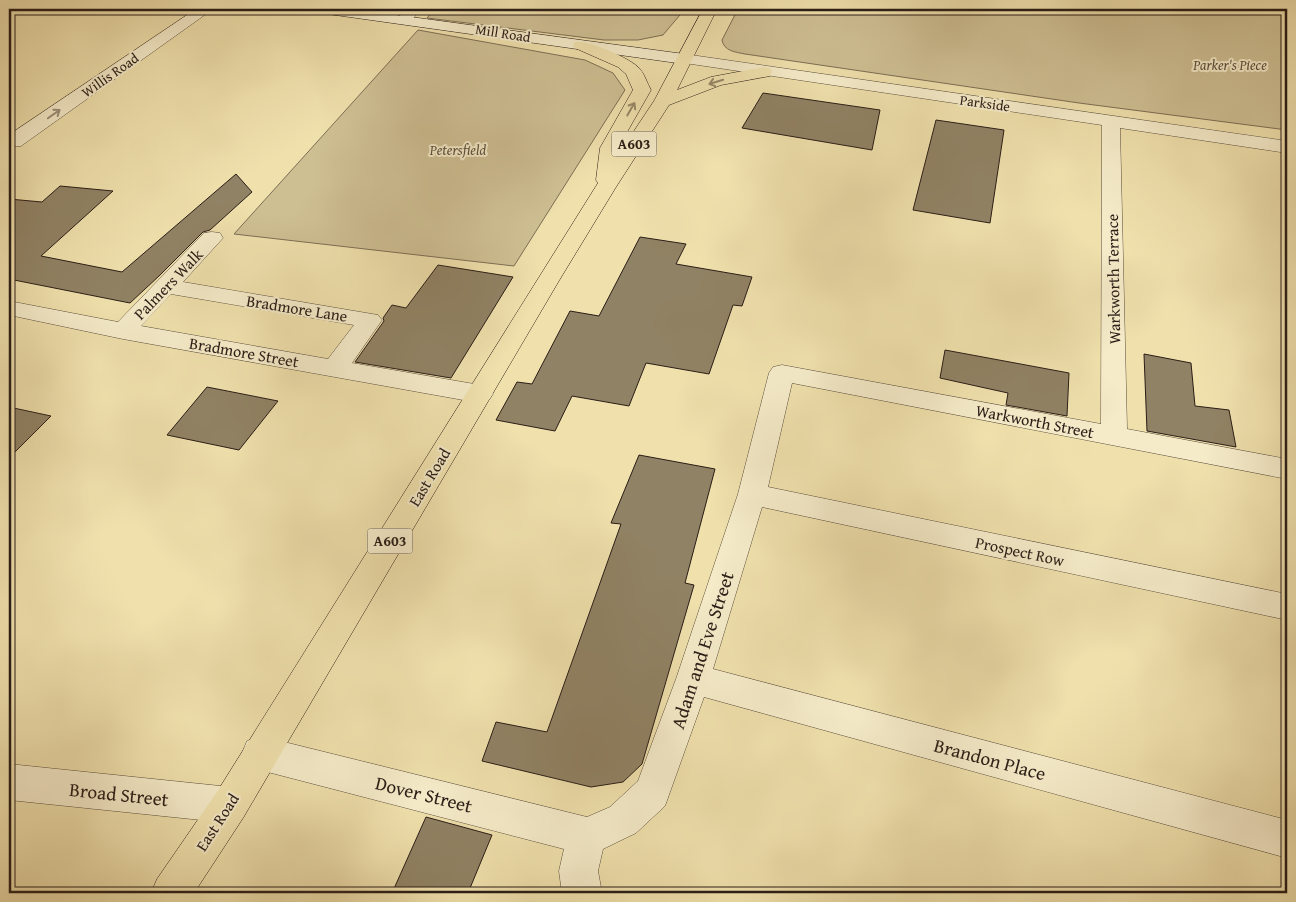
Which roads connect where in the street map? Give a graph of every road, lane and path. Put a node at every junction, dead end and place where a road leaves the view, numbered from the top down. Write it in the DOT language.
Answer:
graph roads {
  1 [pos="206,9"];
  2 [pos="322,9"];
  3 [pos="710,9"];
  4 [pos="410,14"];
  5 [pos="581,45"];
  6 [pos="684,59"];
  7 [pos="764,72"];
  8 [pos="663,101"];
  9 [pos="1111,122"];
  10 [pos="11,142"];
  11 [pos="1287,147"];
  12 [pos="606,187"];
  13 [pos="212,238"];
  14 [pos="165,286"];
  15 [pos="9,308"];
  16 [pos="123,331"];
  17 [pos="335,368"];
  18 [pos="782,373"];
  19 [pos="480,394"];
  20 [pos="1114,436"];
  21 [pos="1287,469"];
  22 [pos="752,494"];
  23 [pos="1287,607"];
  24 [pos="693,679"];
  25 [pos="260,753"];
  26 [pos="9,782"];
  27 [pos="230,805"];
  28 [pos="588,836"];
  29 [pos="1287,840"];
  30 [pos="171,893"];
  31 [pos="582,893"];
  10 -- 1 [label="street, Willis Road, one-way"];
  2 -- 4 [label="street, Mill Road"];
  3 -- 6 [label="main road, East Road"];
  4 -- 5 [label="street, Mill Road"];
  5 -- 6 [label="street, Mill Road"];
  12 -- 5 [label="main road, one-way"];
  6 -- 7 [label="street, Parkside"];
  6 -- 8 [label="main road, East Road"];
  7 -- 8 [label="main road, one-way"];
  7 -- 9 [label="street, Parkside"];
  8 -- 12 [label="main road, East Road / A603"];
  9 -- 11 [label="street, Parkside"];
  9 -- 20 [label="street, Warkworth Terrace"];
  12 -- 19 [label="main road, East Road / A603"];
  13 -- 14 [label="street, Palmers Walk"];
  14 -- 16 [label="street, Palmers Walk"];
  14 -- 17 [label="street, Bradmore Lane"];
  15 -- 16 [label="street, Bradmore Street"];
  16 -- 17 [label="street, Bradmore Street"];
  17 -- 19 [label="street, Bradmore Street"];
  18 -- 20 [label="street, Warkworth Street"];
  18 -- 22 [label="street, Adam and Eve Street"];
  19 -- 25 [label="main road, East Road / A603"];
  20 -- 21 [label="street, Warkworth Street"];
  22 -- 23 [label="street, Prospect Row"];
  22 -- 24 [label="street, Adam and Eve Street"];
  24 -- 28 [label="street, Adam and Eve Street"];
  24 -- 29 [label="street, Brandon Place"];
  25 -- 27 [label="main road, East Road / A603"];
  25 -- 28 [label="street, Dover Street"];
  26 -- 27 [label="street, Broad Street"];
  27 -- 30 [label="main road, East Road / A603"];
  28 -- 31 [label="street"];
}
